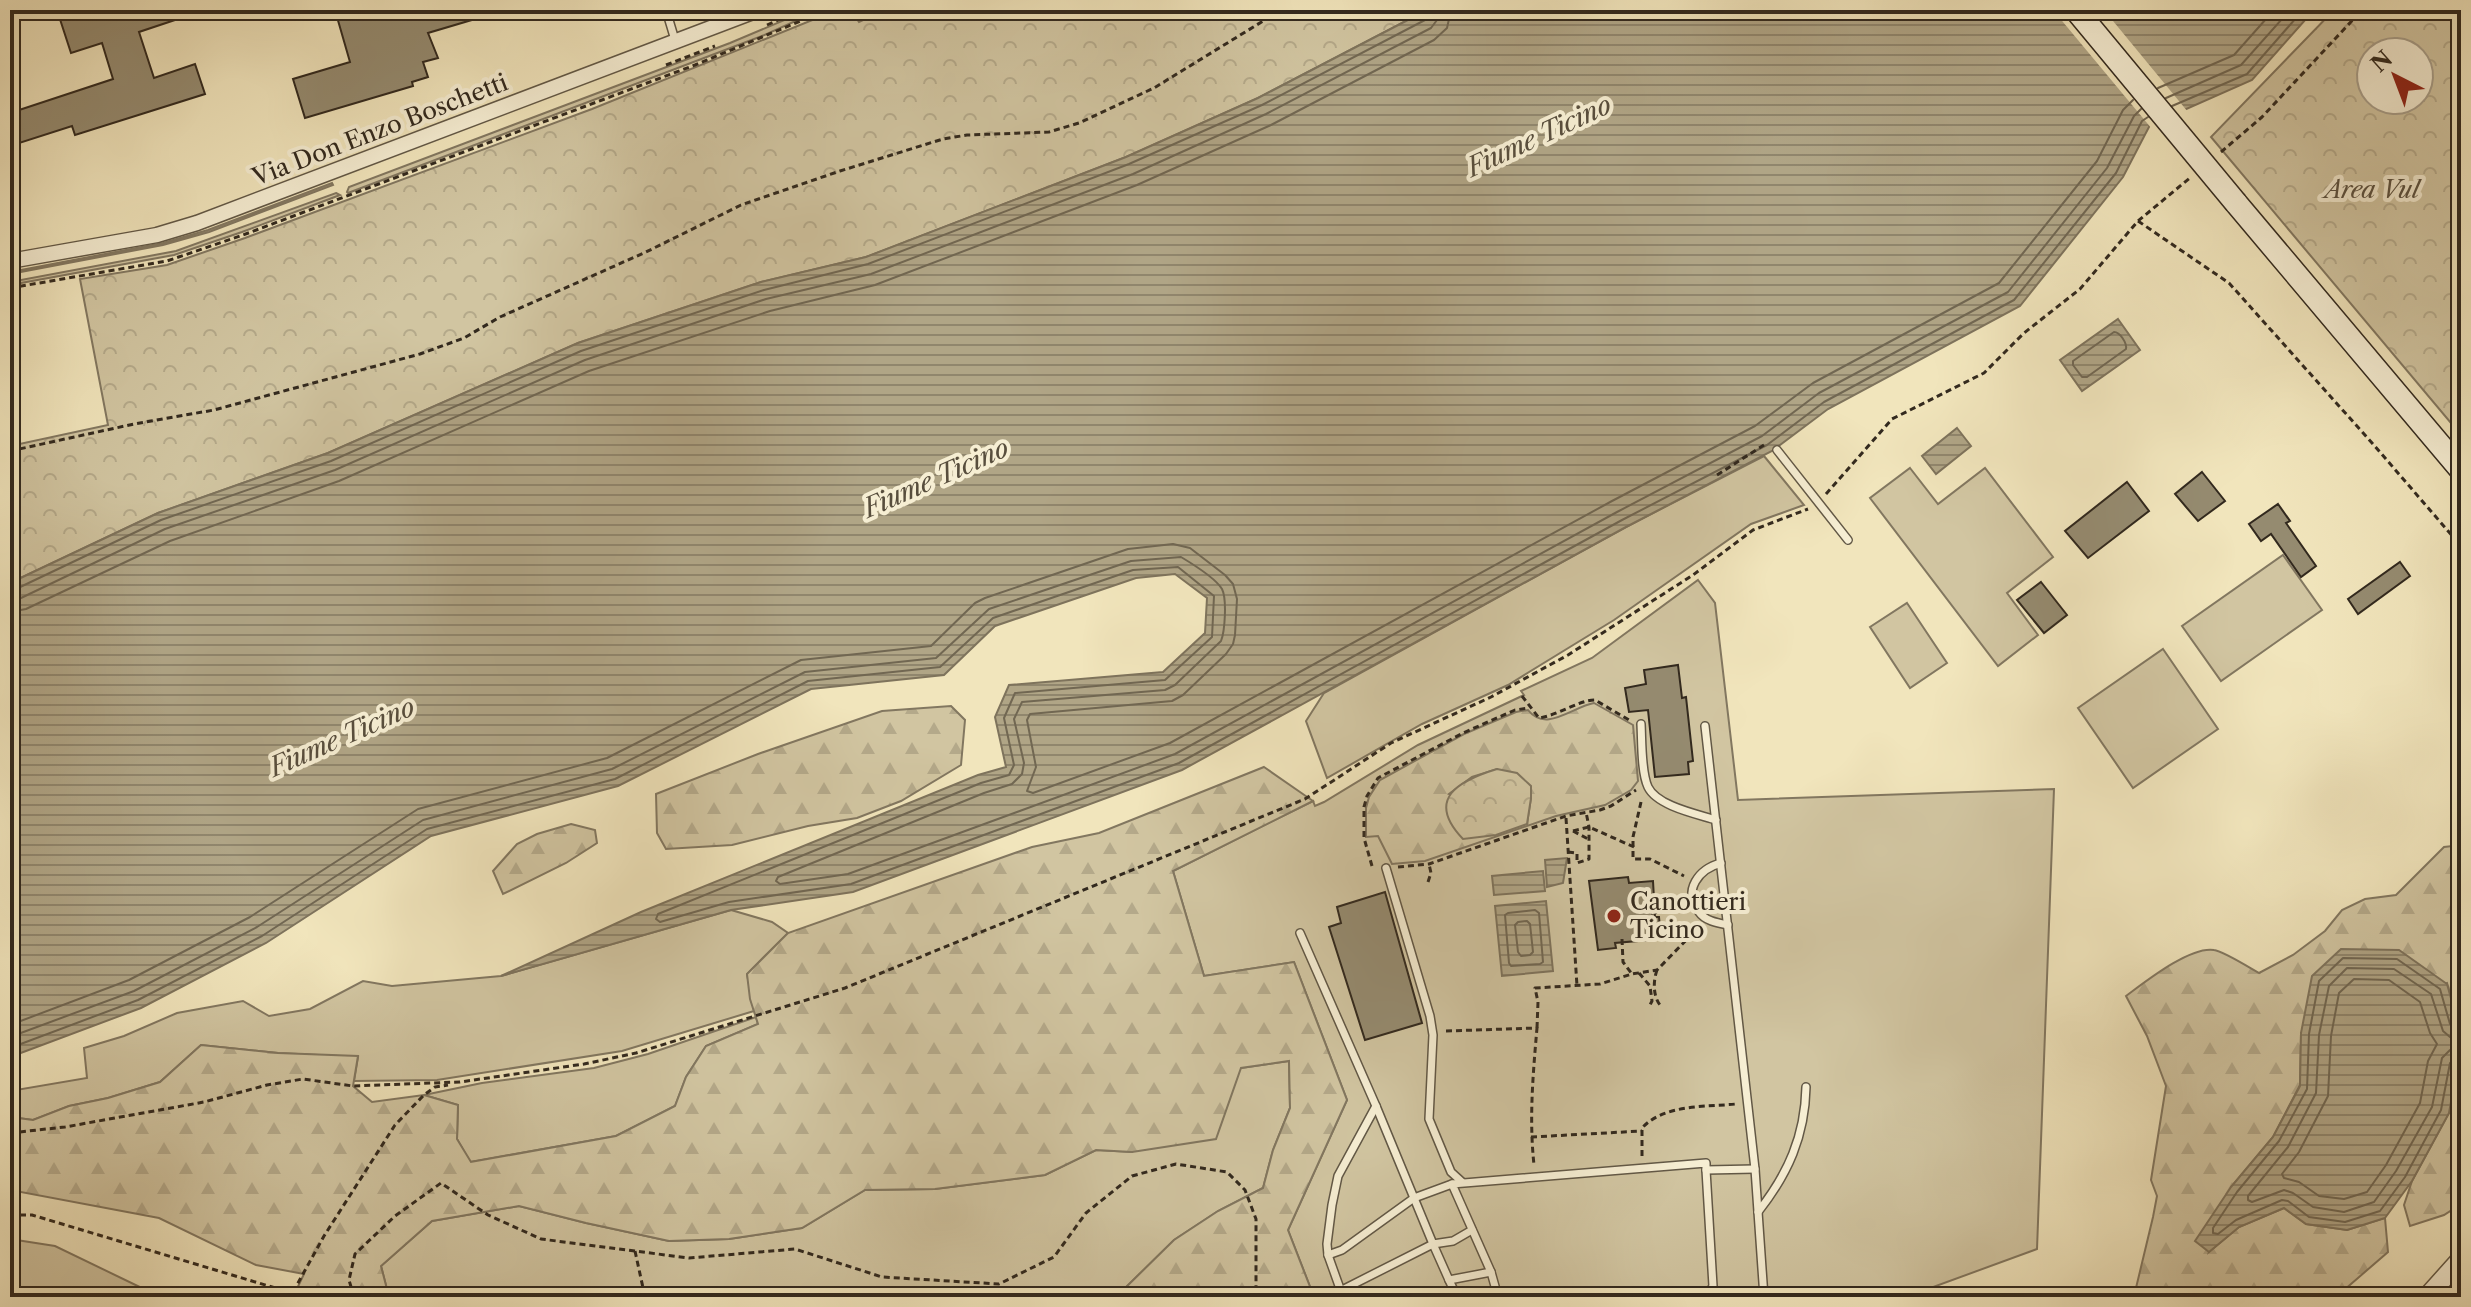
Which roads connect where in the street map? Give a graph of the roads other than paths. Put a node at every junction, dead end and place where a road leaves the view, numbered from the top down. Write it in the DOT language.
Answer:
graph roads {
  1 [pos="666,10"];
  2 [pos="758,10"];
  3 [pos="2076,10"];
  4 [pos="676,42"];
  5 [pos="10,261"];
  6 [pos="1777,450"];
  7 [pos="2461,470"];
  8 [pos="1848,540"];
  9 [pos="1641,724"];
  10 [pos="1705,726"];
  11 [pos="1716,820"];
  12 [pos="1721,863"];
  13 [pos="1386,868"];
  14 [pos="1728,925"];
  15 [pos="1300,933"];
  16 [pos="1806,1087"];
  17 [pos="1376,1106"];
  18 [pos="1706,1166"];
  19 [pos="1755,1169"];
  20 [pos="1464,1183"];
  21 [pos="1452,1184"];
  22 [pos="1414,1198"];
  23 [pos="1758,1212"];
  24 [pos="1472,1230"];
  25 [pos="1433,1244"];
  26 [pos="1328,1255"];
  27 [pos="2461,1259"];
  28 [pos="1491,1272"];
  29 [pos="1449,1280"];
  30 [pos="1341,1294"];
  31 [pos="1457,1297"];
  32 [pos="1498,1297"];
  33 [pos="1707,1297"];
  34 [pos="1764,1297"];
  35 [pos="2427,1297"];
  1 -- 4 [label="lane"];
  2 -- 4 [label="street, Via Don Enzo Boschetti"];
  3 -- 7 [label="main road, bridge"];
  4 -- 5 [label="street, Via Don Enzo Boschetti"];
  6 -- 8 [label="lane"];
  9 -- 11 [label="lane"];
  10 -- 11 [label="lane"];
  11 -- 12 [label="lane"];
  12 -- 14 [label="lane"];
  12 -- 14 [label="lane"];
  13 -- 20 [label="lane"];
  14 -- 19 [label="lane"];
  15 -- 17 [label="lane"];
  16 -- 23 [label="lane"];
  17 -- 22 [label="lane"];
  17 -- 26 [label="lane"];
  18 -- 19 [label="lane"];
  18 -- 20 [label="lane"];
  18 -- 33 [label="lane"];
  19 -- 23 [label="lane"];
  20 -- 21 [label="lane"];
  21 -- 22 [label="lane"];
  21 -- 24 [label="lane"];
  22 -- 25 [label="lane"];
  22 -- 26 [label="lane"];
  23 -- 34 [label="lane"];
  24 -- 25 [label="lane"];
  24 -- 28 [label="lane"];
  25 -- 29 [label="lane"];
  25 -- 30 [label="lane"];
  26 -- 30 [label="lane"];
  27 -- 35 [label="street"];
  28 -- 29 [label="lane"];
  28 -- 32 [label="lane"];
  29 -- 31 [label="lane"];
}
